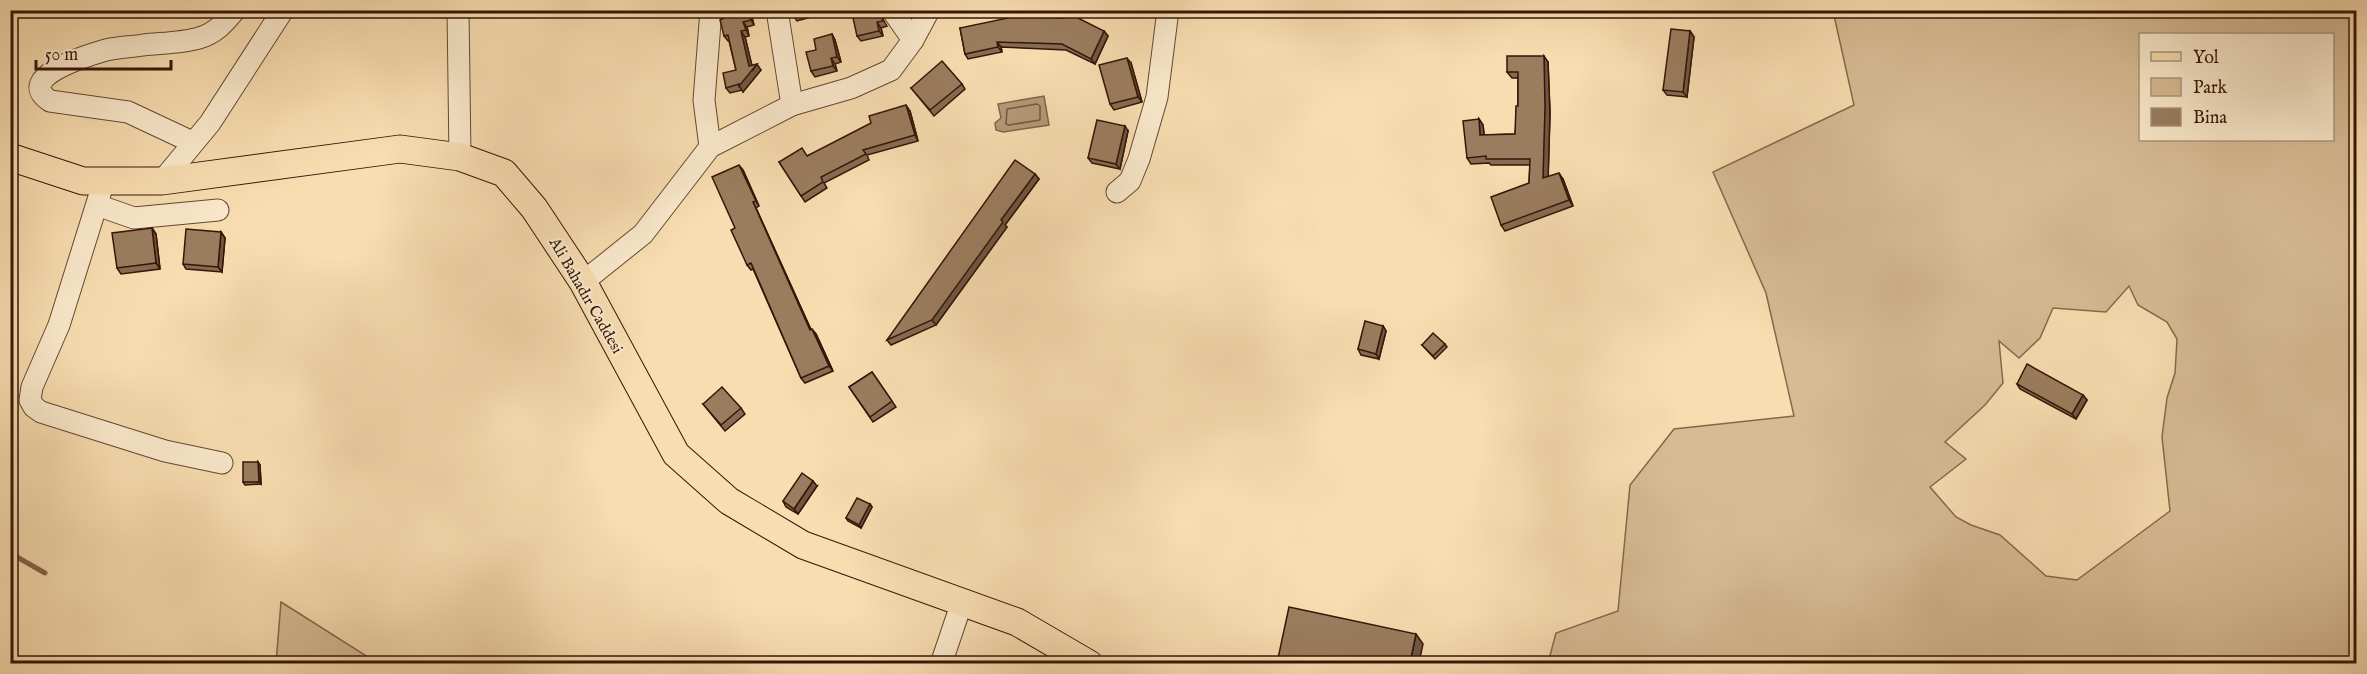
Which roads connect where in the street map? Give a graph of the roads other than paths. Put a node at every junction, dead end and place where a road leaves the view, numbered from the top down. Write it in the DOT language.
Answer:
graph roads {
  1 [pos="235,10"];
  2 [pos="283,10"];
  3 [pos="458,10"];
  4 [pos="711,10"];
  5 [pos="777,10"];
  6 [pos="892,10"];
  7 [pos="930,10"];
  8 [pos="1168,10"];
  9 [pos="913,40"];
  10 [pos="792,105"];
  11 [pos="192,142"];
  12 [pos="711,147"];
  13 [pos="10,157"];
  14 [pos="460,157"];
  15 [pos="162,181"];
  16 [pos="1117,192"];
  17 [pos="100,193"];
  18 [pos="218,210"];
  19 [pos="583,282"];
  20 [pos="222,463"];
  21 [pos="962,602"];
  22 [pos="941,663"];
  23 [pos="1089,663"];
  1 -- 11 [label="street"];
  2 -- 11 [label="street"];
  3 -- 14 [label="street"];
  4 -- 12 [label="street"];
  5 -- 10 [label="street"];
  6 -- 9 [label="street"];
  7 -- 9 [label="street"];
  8 -- 16 [label="street"];
  9 -- 10 [label="street"];
  10 -- 12 [label="street"];
  11 -- 15 [label="street"];
  12 -- 19 [label="street"];
  13 -- 17 [label="main road, Ali Bahadır Caddesi"];
  14 -- 15 [label="main road, Ali Bahadır Caddesi"];
  14 -- 19 [label="main road, Ali Bahadır Caddesi"];
  15 -- 17 [label="main road, Ali Bahadır Caddesi"];
  17 -- 18 [label="street"];
  17 -- 20 [label="street"];
  19 -- 21 [label="main road, Ali Bahadır Caddesi"];
  21 -- 22 [label="street"];
  21 -- 23 [label="main road, Ali Bahadır Caddesi"];
}
